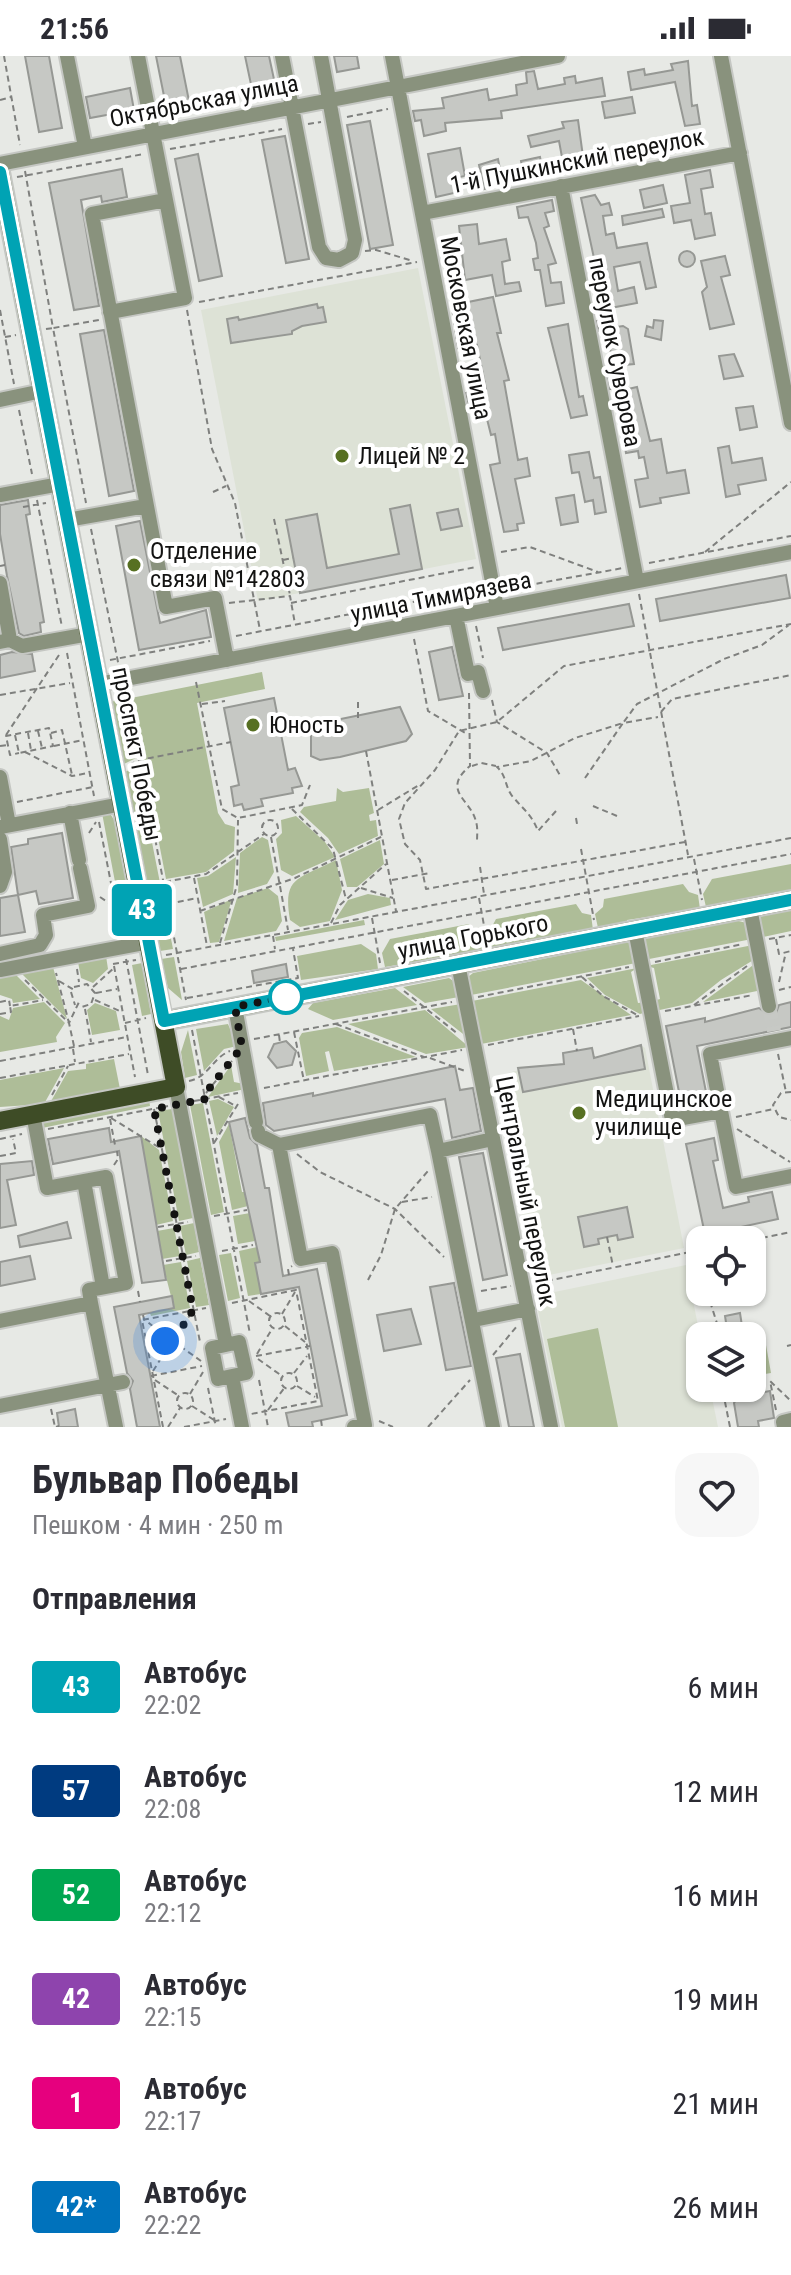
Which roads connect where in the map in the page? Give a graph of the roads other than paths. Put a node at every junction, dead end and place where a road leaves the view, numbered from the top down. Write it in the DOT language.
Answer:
graph roads {
  1 [pos="67,56"];
  2 [pos="138,56"];
  3 [pos="282,56"];
  4 [pos="321,56"];
  5 [pos="392,56"];
  6 [pos="558,56"];
  7 [pos="721,56"];
  8 [pos="398,86"];
  9 [pos="329,99"];
  10 [pos="292,106"];
  11 [pos="153,134"];
  12 [pos="85,147"];
  13 [pos="740,153"];
  14 [pos="1,172"];
  15 [pos="561,186"];
  16 [pos="166,200"];
  17 [pos="422,213"];
  18 [pos="6,235"];
  19 [pos="111,315"];
  20 [pos="42,391"];
  21 [pos="0,400"];
  22 [pos="791,423"];
  23 [pos="60,484"];
  24 [pos="0,495"];
  25 [pos="146,506"];
  26 [pos="67,520"];
  27 [pos="791,552"];
  28 [pos="0,583"];
  29 [pos="631,583"];
  30 [pos="497,608"];
  31 [pos="456,616"];
  32 [pos="89,634"];
  33 [pos="5,641"];
  34 [pos="227,660"];
  35 [pos="99,684"];
  36 [pos="483,691"];
  37 [pos="0,777"];
  38 [pos="122,804"];
  39 [pos="70,813"];
  40 [pos="5,826"];
  41 [pos="0,839"];
  42 [pos="0,886"];
  43 [pos="791,900"];
  44 [pos="750,908"];
  45 [pos="635,930"];
  46 [pos="137,951"];
  47 [pos="0,954"];
  48 [pos="458,964"];
  49 [pos="7,969"];
  50 [pos="768,999"];
  51 [pos="235,1007"];
  52 [pos="164,1021"];
  53 [pos="780,1036"];
  54 [pos="178,1095"];
  55 [pos="722,1115"];
  56 [pos="37,1119"];
  57 [pos="0,1121"];
  58 [pos="493,1139"];
  59 [pos="281,1144"];
  60 [pos="439,1154"];
  61 [pos="791,1176"];
  62 [pos="84,1181"];
  63 [pos="103,1287"];
  64 [pos="91,1303"];
  65 [pos="528,1309"];
  66 [pos="474,1320"];
  67 [pos="0,1321"];
  68 [pos="226,1345"];
  69 [pos="232,1376"];
  70 [pos="123,1382"];
  71 [pos="107,1385"];
  72 [pos="0,1406"];
  73 [pos="116,1427"];
  74 [pos="242,1427"];
  75 [pos="354,1427"];
  76 [pos="493,1427"];
  77 [pos="551,1427"];
  1 -- 12 [label="street"];
  2 -- 11 [label="street"];
  3 -- 10 [label="street"];
  4 -- 9 [label="street"];
  5 -- 8 [label="street, Московская улица"];
  6 -- 8 [label="street, Октябрьская улица"];
  7 -- 13 [label="street"];
  8 -- 9 [label="street, Октябрьская улица"];
  8 -- 17 [label="street, Московская улица"];
  9 -- 10 [label="street, Октябрьская улица"];
  9 -- 10 [label="street"];
  10 -- 11 [label="street, Октябрьская улица"];
  11 -- 12 [label="street, Октябрьская улица"];
  11 -- 16 [label="street"];
  12 -- 14 [label="street, Октябрьская улица"];
  13 -- 15 [label="street, 1-й Пушкинский переулок"];
  13 -- 22 [label="street"];
  14 -- 18 [label="main road, проспект Победы"];
  15 -- 17 [label="street, 1-й Пушкинский переулок"];
  15 -- 29 [label="street, переулок Суворова"];
  16 -- 19 [label="street"];
  16 -- 19 [label="street"];
  17 -- 30 [label="street, Московская улица"];
  18 -- 20 [label="main road, проспект Победы"];
  19 -- 25 [label="street"];
  20 -- 21 [label="street"];
  20 -- 23 [label="main road, проспект Победы"];
  23 -- 24 [label="street"];
  23 -- 26 [label="main road, проспект Победы"];
  25 -- 26 [label="street"];
  25 -- 34 [label="street"];
  26 -- 32 [label="main road, проспект Победы"];
  27 -- 29 [label="street, улица Тимирязева"];
  28 -- 33 [label="street"];
  29 -- 30 [label="street, улица Тимирязева"];
  30 -- 31 [label="street, улица Тимирязева"];
  31 -- 34 [label="street, улица Тимирязева"];
  31 -- 36 [label="street"];
  32 -- 33 [label="street"];
  32 -- 35 [label="main road, проспект Победы"];
  34 -- 35 [label="street, улица Тимирязева"];
  35 -- 38 [label="main road, проспект Победы"];
  37 -- 40 [label="street"];
  38 -- 39 [label="street"];
  38 -- 46 [label="main road, проспект Победы"];
  39 -- 40 [label="street"];
  39 -- 47 [label="street"];
  41 -- 42 [label="street"];
  43 -- 44 [label="main road, улица Горького"];
  44 -- 45 [label="main road, улица Горького"];
  44 -- 50 [label="street"];
  45 -- 48 [label="main road, улица Горького"];
  45 -- 55 [label="street"];
  46 -- 49 [label="street"];
  46 -- 52 [label="main road, проспект Победы"];
  48 -- 51 [label="main road, улица Горького"];
  48 -- 58 [label="street, Центральный переулок"];
  51 -- 52 [label="main road, улица Горького"];
  51 -- 59 [label="street"];
  52 -- 54 [label="main road, проспект Победы"];
  53 -- 55 [label="street"];
  54 -- 56 [label="main road"];
  54 -- 68 [label="street, проспект Победы"];
  55 -- 61 [label="street"];
  56 -- 57 [label="main road"];
  56 -- 62 [label="street"];
  58 -- 60 [label="street"];
  58 -- 65 [label="street, Центральный переулок"];
  59 -- 60 [label="street"];
  59 -- 75 [label="street"];
  60 -- 66 [label="street"];
  62 -- 63 [label="street"];
  62 -- 63 [label="street"];
  63 -- 64 [label="street"];
  64 -- 67 [label="street"];
  64 -- 71 [label="street"];
  65 -- 66 [label="street"];
  65 -- 77 [label="street, Центральный переулок"];
  66 -- 76 [label="street"];
  68 -- 69 [label="street, проспект Победы"];
  68 -- 69 [label="street, проспект Победы"];
  69 -- 74 [label="street, проспект Победы"];
  70 -- 71 [label="street"];
  71 -- 72 [label="street"];
  71 -- 73 [label="street"];
}
